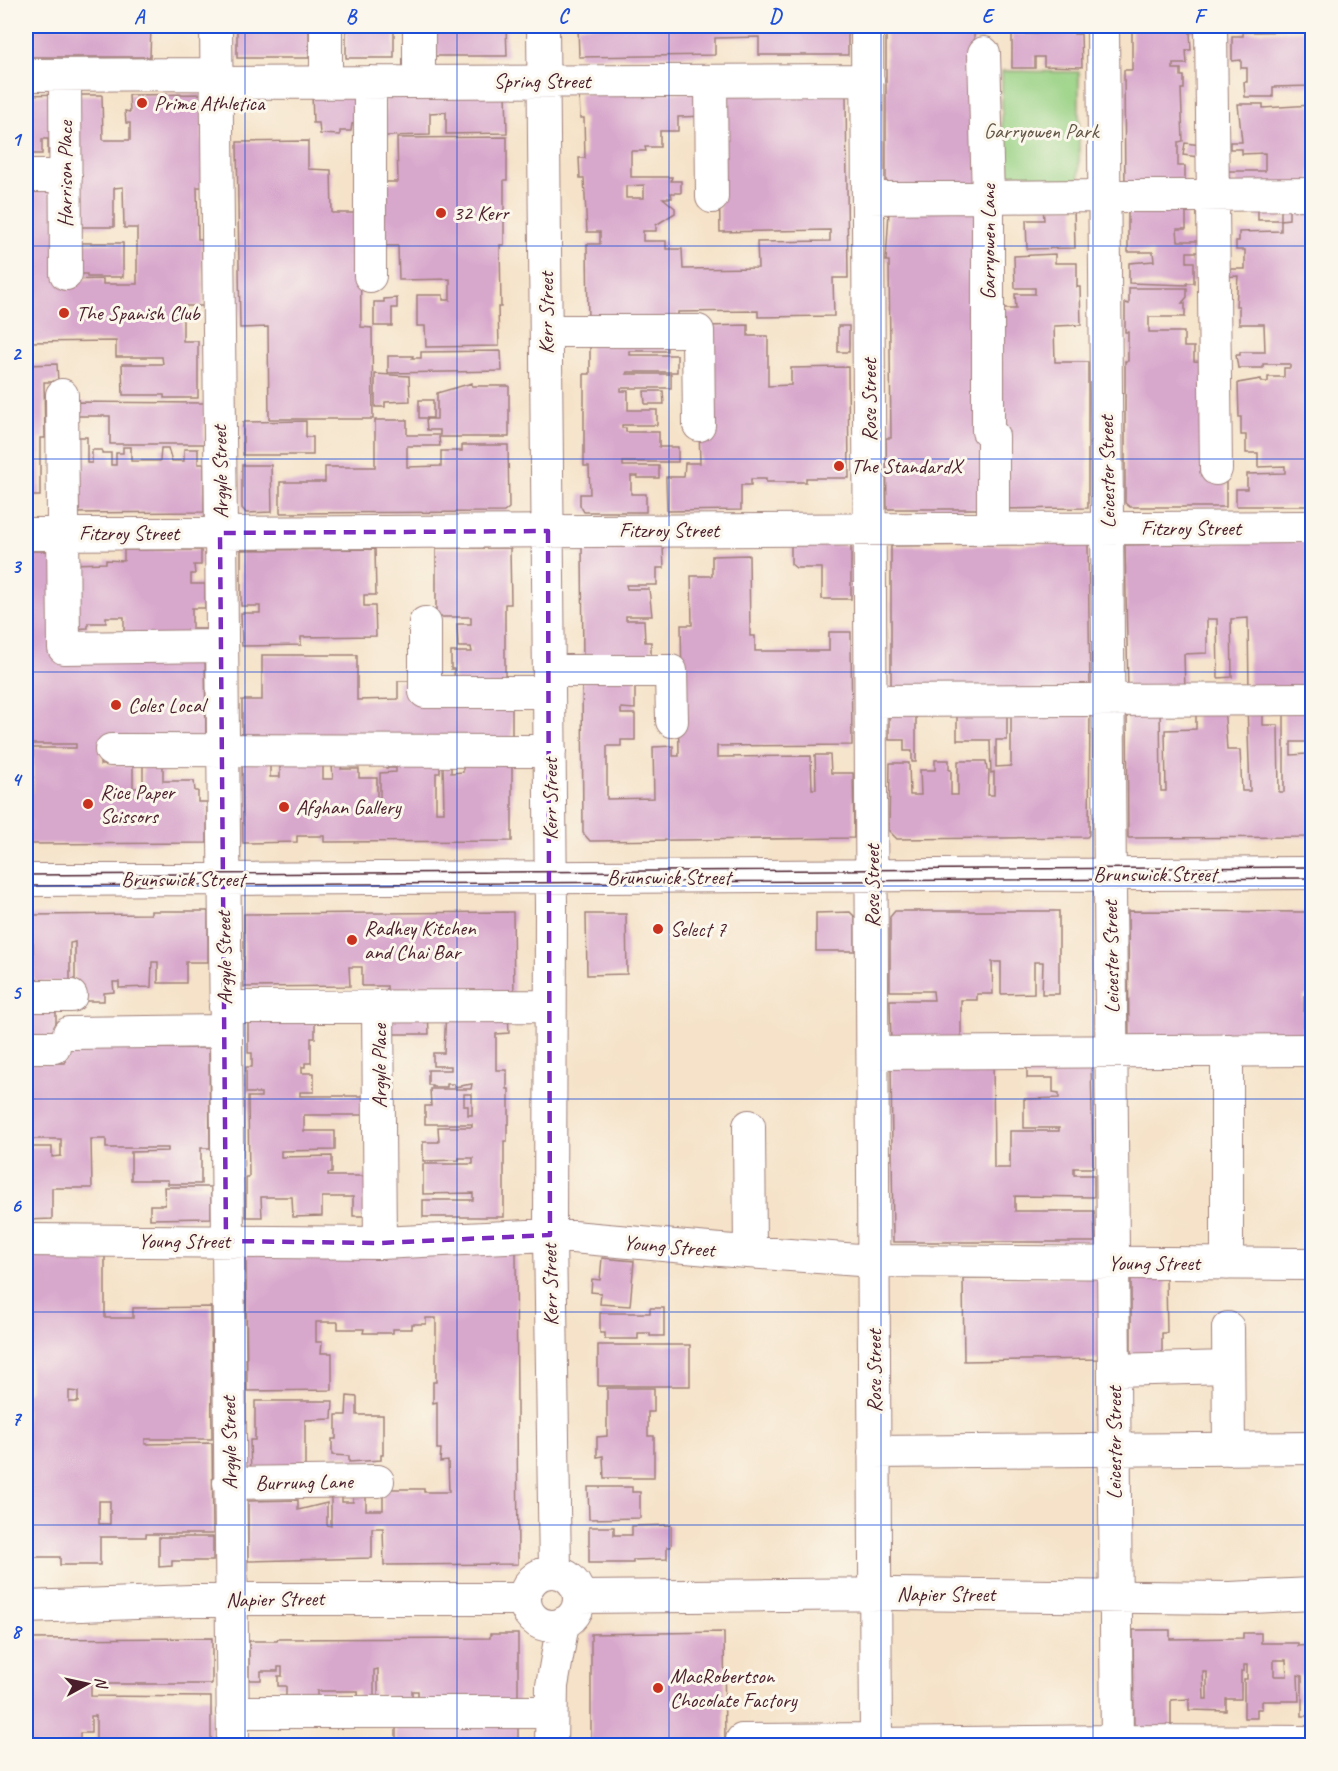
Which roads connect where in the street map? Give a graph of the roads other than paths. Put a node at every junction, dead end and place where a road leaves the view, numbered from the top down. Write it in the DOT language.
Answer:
graph roads {
  1 [pos="216,26"];
  2 [pos="326,26"];
  3 [pos="419,26"];
  4 [pos="543,26"];
  5 [pos="867,26"];
  6 [pos="1103,26"];
  7 [pos="1211,26"];
  8 [pos="984,53"];
  9 [pos="26,75"];
  10 [pos="65,75"];
  11 [pos="217,78"];
  12 [pos="868,80"];
  13 [pos="544,81"];
  14 [pos="711,81"];
  15 [pos="326,82"];
  16 [pos="370,82"];
  17 [pos="419,82"];
  18 [pos="66,176"];
  19 [pos="26,177"];
  20 [pos="1312,194"];
  21 [pos="1212,195"];
  22 [pos="1104,196"];
  23 [pos="712,197"];
  24 [pos="988,197"];
  25 [pos="868,198"];
  26 [pos="66,274"];
  27 [pos="370,276"];
  28 [pos="546,331"];
  29 [pos="62,394"];
  30 [pos="699,424"];
  31 [pos="1216,469"];
  32 [pos="1312,527"];
  33 [pos="993,528"];
  34 [pos="1108,528"];
  35 [pos="870,529"];
  36 [pos="548,531"];
  37 [pos="220,533"];
  38 [pos="26,534"];
  39 [pos="63,534"];
  40 [pos="425,623"];
  41 [pos="222,656"];
  42 [pos="549,681"];
  43 [pos="1109,699"];
  44 [pos="1312,699"];
  45 [pos="871,701"];
  46 [pos="672,722"];
  47 [pos="111,750"];
  48 [pos="223,750"];
  49 [pos="550,751"];
  50 [pos="1312,873"];
  51 [pos="1110,874"];
  52 [pos="872,876"];
  53 [pos="550,877"];
  54 [pos="224,879"];
  55 [pos="26,880"];
  56 [pos="26,996"];
  57 [pos="71,996"];
  58 [pos="378,1006"];
  59 [pos="550,1006"];
  60 [pos="225,1019"];
  61 [pos="49,1042"];
  62 [pos="1227,1050"];
  63 [pos="1312,1050"];
  64 [pos="1112,1051"];
  65 [pos="873,1053"];
  66 [pos="749,1126"];
  67 [pos="550,1235"];
  68 [pos="26,1240"];
  69 [pos="226,1241"];
  70 [pos="380,1243"];
  71 [pos="750,1252"];
  72 [pos="873,1261"];
  73 [pos="1114,1263"];
  74 [pos="1227,1264"];
  75 [pos="1312,1264"];
  76 [pos="1228,1328"];
  77 [pos="1228,1367"];
  78 [pos="1114,1370"];
  79 [pos="1312,1448"];
  80 [pos="1229,1449"];
  81 [pos="1114,1450"];
  82 [pos="874,1452"];
  83 [pos="378,1481"];
  84 [pos="229,1484"];
  85 [pos="555,1572"];
  86 [pos="874,1594"];
  87 [pos="1312,1594"];
  88 [pos="1115,1596"];
  89 [pos="231,1599"];
  90 [pos="26,1607"];
  91 [pos="528,1608"];
  92 [pos="571,1610"];
  93 [pos="551,1699"];
  94 [pos="232,1712"];
  95 [pos="742,1740"];
  96 [pos="1312,1742"];
  97 [pos="876,1743"];
  98 [pos="992,1744"];
  99 [pos="1117,1744"];
  100 [pos="1230,1744"];
  101 [pos="233,1746"];
  102 [pos="551,1746"];
  1 -- 11 [label="street, Argyle Street"];
  2 -- 15 [label="street"];
  3 -- 17 [label="street"];
  4 -- 13 [label="street, Kerr Street"];
  5 -- 12 [label="street, Rose Street"];
  6 -- 22 [label="street, Leicester Street"];
  7 -- 21 [label="street"];
  8 -- 24 [label="street, Garryowen Lane"];
  9 -- 10 [label="street, Spring Street"];
  10 -- 11 [label="street, Spring Street"];
  10 -- 18 [label="street, Harrison Place"];
  11 -- 15 [label="street, Spring Street"];
  11 -- 37 [label="street, Argyle Street"];
  12 -- 14 [label="street, Spring Street"];
  12 -- 25 [label="street, Rose Street"];
  13 -- 14 [label="street, Spring Street"];
  13 -- 17 [label="street, Spring Street"];
  13 -- 28 [label="street, Kerr Street"];
  14 -- 23 [label="street"];
  15 -- 16 [label="street, Spring Street"];
  16 -- 17 [label="street, Spring Street"];
  16 -- 27 [label="street"];
  18 -- 19 [label="street"];
  18 -- 26 [label="street, Harrison Place"];
  20 -- 21 [label="street"];
  21 -- 22 [label="street"];
  21 -- 31 [label="street"];
  22 -- 24 [label="street"];
  22 -- 34 [label="street, Leicester Street"];
  24 -- 25 [label="street"];
  24 -- 33 [label="street, Garryowen Lane"];
  25 -- 35 [label="street, Rose Street"];
  28 -- 30 [label="street"];
  28 -- 36 [label="street, Kerr Street"];
  29 -- 39 [label="street"];
  32 -- 34 [label="street, Fitzroy Street"];
  33 -- 34 [label="street, Fitzroy Street"];
  33 -- 35 [label="street, Fitzroy Street"];
  34 -- 43 [label="street, Leicester Street"];
  35 -- 36 [label="street, Fitzroy Street"];
  35 -- 45 [label="street, Rose Street"];
  36 -- 37 [label="street, Fitzroy Street"];
  36 -- 42 [label="street, Kerr Street"];
  37 -- 39 [label="street, Fitzroy Street"];
  37 -- 41 [label="street, Argyle Street"];
  38 -- 39 [label="street, Fitzroy Street"];
  39 -- 41 [label="street"];
  40 -- 42 [label="street"];
  41 -- 48 [label="street, Argyle Street"];
  42 -- 46 [label="street"];
  42 -- 49 [label="street, Kerr Street"];
  43 -- 44 [label="street"];
  43 -- 45 [label="street"];
  43 -- 51 [label="street, Leicester Street"];
  45 -- 52 [label="street, Rose Street"];
  47 -- 48 [label="street"];
  48 -- 49 [label="street"];
  48 -- 54 [label="street, Argyle Street"];
  49 -- 53 [label="street, Kerr Street"];
  50 -- 51 [label="street, Brunswick Street"];
  51 -- 52 [label="street, Brunswick Street"];
  51 -- 64 [label="street, Leicester Street"];
  52 -- 53 [label="street, Brunswick Street"];
  52 -- 65 [label="street, Rose Street"];
  53 -- 54 [label="street, Brunswick Street"];
  53 -- 59 [label="street, Kerr Street"];
  54 -- 55 [label="street, Brunswick Street"];
  54 -- 60 [label="street, Argyle Street"];
  56 -- 57 [label="street"];
  58 -- 59 [label="street"];
  58 -- 60 [label="street, Argyle Place"];
  58 -- 70 [label="street, Argyle Place"];
  59 -- 67 [label="street, Kerr Street"];
  60 -- 61 [label="street, Argyle Place"];
  60 -- 69 [label="street, Argyle Street"];
  62 -- 63 [label="street"];
  62 -- 64 [label="street"];
  62 -- 74 [label="street"];
  64 -- 65 [label="street"];
  64 -- 73 [label="street, Leicester Street"];
  65 -- 72 [label="street, Rose Street"];
  66 -- 71 [label="street"];
  67 -- 70 [label="street, Young Street"];
  67 -- 71 [label="street, Young Street"];
  67 -- 85 [label="street, Kerr Street"];
  68 -- 69 [label="street, Young Street"];
  69 -- 70 [label="street, Young Street"];
  69 -- 84 [label="street, Argyle Street"];
  71 -- 72 [label="street, Young Street"];
  72 -- 73 [label="street, Young Street"];
  72 -- 82 [label="street, Rose Street"];
  73 -- 74 [label="street, Young Street"];
  73 -- 78 [label="street, Leicester Street"];
  74 -- 75 [label="street, Young Street"];
  76 -- 77 [label="street"];
  77 -- 78 [label="street"];
  77 -- 80 [label="street"];
  78 -- 81 [label="street, Leicester Street"];
  79 -- 80 [label="street"];
  80 -- 81 [label="street"];
  81 -- 82 [label="street"];
  81 -- 88 [label="street, Leicester Street"];
  82 -- 86 [label="street, Rose Street"];
  83 -- 84 [label="street, Burrung Lane"];
  84 -- 89 [label="street, Argyle Street"];
  85 -- 91 [label="street"];
  85 -- 92 [label="street"];
  86 -- 88 [label="street, Napier Street"];
  86 -- 92 [label="street, Napier Street"];
  86 -- 97 [label="street, Rose Street"];
  87 -- 88 [label="street, Napier Street"];
  88 -- 99 [label="street, Leicester Street"];
  89 -- 90 [label="street, Napier Street"];
  89 -- 91 [label="street, Napier Street"];
  89 -- 94 [label="street, Argyle Street"];
  91 -- 92 [label="street"];
  91 -- 93 [label="street"];
  92 -- 93 [label="street"];
  93 -- 94 [label="street"];
  93 -- 102 [label="street"];
  94 -- 101 [label="street, Argyle Street"];
  95 -- 97 [label="street"];
  96 -- 100 [label="street"];
  97 -- 98 [label="street"];
  98 -- 99 [label="street"];
  99 -- 100 [label="street"];
}
